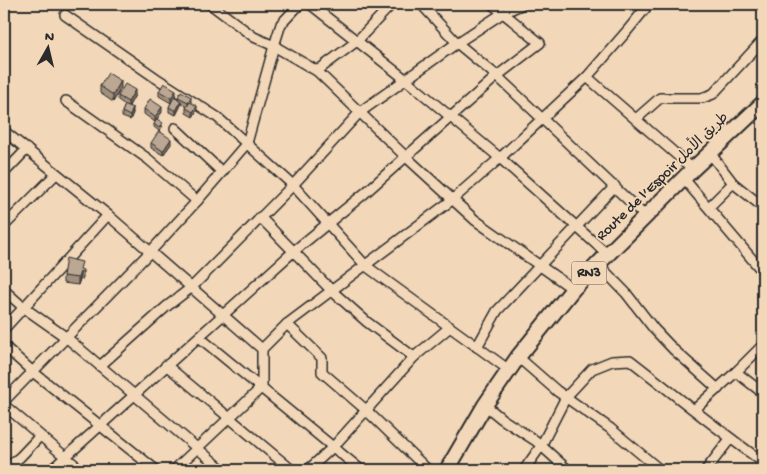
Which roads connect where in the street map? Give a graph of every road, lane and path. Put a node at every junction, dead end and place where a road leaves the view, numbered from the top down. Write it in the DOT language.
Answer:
graph roads {
  1 [pos="210,4"];
  2 [pos="300,4"];
  3 [pos="310,4"];
  4 [pos="392,4"];
  5 [pos="421,4"];
  6 [pos="492,4"];
  7 [pos="523,4"];
  8 [pos="649,4"];
  9 [pos="503,13"];
  10 [pos="65,15"];
  11 [pos="763,40"];
  12 [pos="357,41"];
  13 [pos="457,44"];
  14 [pos="274,46"];
  15 [pos="317,71"];
  16 [pos="497,76"];
  17 [pos="587,76"];
  18 [pos="405,79"];
  19 [pos="66,100"];
  20 [pos="763,103"];
  21 [pos="360,112"];
  22 [pos="450,116"];
  23 [pos="542,118"];
  24 [pos="636,119"];
  25 [pos="176,128"];
  26 [pos="4,131"];
  27 [pos="247,143"];
  28 [pos="27,148"];
  29 [pos="710,153"];
  30 [pos="405,156"];
  31 [pos="500,158"];
  32 [pos="222,172"];
  33 [pos="4,173"];
  34 [pos="56,174"];
  35 [pos="688,174"];
  36 [pos="733,184"];
  37 [pos="293,185"];
  38 [pos="615,186"];
  39 [pos="198,200"];
  40 [pos="452,200"];
  41 [pos="709,207"];
  42 [pos="763,207"];
  43 [pos="108,214"];
  44 [pos="260,217"];
  45 [pos="646,217"];
  46 [pos="327,224"];
  47 [pos="4,226"];
  48 [pos="576,226"];
  49 [pos="151,250"];
  50 [pos="294,251"];
  51 [pos="602,259"];
  52 [pos="540,265"];
  53 [pos="366,266"];
  54 [pos="763,272"];
  55 [pos="192,287"];
  56 [pos="573,289"];
  57 [pos="4,290"];
  58 [pos="332,291"];
  59 [pos="23,307"];
  60 [pos="223,314"];
  61 [pos="287,324"];
  62 [pos="450,327"];
  63 [pos="4,329"];
  64 [pos="199,336"];
  65 [pos="67,338"];
  66 [pos="763,344"];
  67 [pos="4,346"];
  68 [pos="477,347"];
  69 [pos="262,349"];
  70 [pos="414,357"];
  71 [pos="518,357"];
  72 [pos="166,365"];
  73 [pos="100,366"];
  74 [pos="509,370"];
  75 [pos="33,372"];
  76 [pos="736,372"];
  77 [pos="262,388"];
  78 [pos="718,389"];
  79 [pos="763,393"];
  80 [pos="133,395"];
  81 [pos="566,397"];
  82 [pos="4,401"];
  83 [pos="4,405"];
  84 [pos="485,405"];
  85 [pos="695,409"];
  86 [pos="366,410"];
  87 [pos="229,419"];
  88 [pos="100,425"];
  89 [pos="40,436"];
  90 [pos="730,439"];
  91 [pos="334,446"];
  92 [pos="541,446"];
  93 [pos="197,449"];
  94 [pos="65,458"];
  95 [pos="763,462"];
  96 [pos="4,470"];
  97 [pos="51,470"];
  98 [pos="81,470"];
  99 [pos="156,470"];
  100 [pos="174,470"];
  101 [pos="223,470"];
  102 [pos="292,470"];
  103 [pos="308,470"];
  104 [pos="361,470"];
  105 [pos="428,470"];
  106 [pos="447,470"];
  107 [pos="524,470"];
  108 [pos="568,470"];
  109 [pos="660,470"];
  110 [pos="706,470"];
  1 -- 14 [label="street"];
  2 -- 14 [label="street"];
  3 -- 12 [label="street"];
  4 -- 12 [label="street"];
  5 -- 13 [label="street"];
  6 -- 9 [label="street"];
  7 -- 9 [label="street"];
  8 -- 17 [label="street"];
  9 -- 13 [label="street"];
  9 -- 16 [label="street"];
  10 -- 27 [label="street"];
  11 -- 24 [label="street"];
  12 -- 15 [label="street"];
  12 -- 18 [label="street"];
  13 -- 16 [label="street"];
  13 -- 18 [label="street"];
  14 -- 15 [label="street"];
  14 -- 27 [label="street"];
  15 -- 21 [label="street"];
  16 -- 22 [label="street"];
  16 -- 23 [label="street"];
  17 -- 23 [label="street"];
  17 -- 24 [label="street"];
  18 -- 21 [label="street"];
  18 -- 22 [label="street"];
  19 -- 39 [label="street"];
  20 -- 29 [label="highway, Route de l’Espoir طريق الأمل / RN3"];
  21 -- 30 [label="street"];
  21 -- 37 [label="street"];
  22 -- 30 [label="street"];
  22 -- 31 [label="street"];
  23 -- 31 [label="street"];
  23 -- 38 [label="street"];
  24 -- 35 [label="street"];
  25 -- 32 [label="street"];
  26 -- 28 [label="street"];
  27 -- 32 [label="street"];
  27 -- 37 [label="street"];
  28 -- 33 [label="street"];
  28 -- 34 [label="street"];
  29 -- 35 [label="highway, Route de l’Espoir طريق الأمل / RN3"];
  29 -- 36 [label="street"];
  30 -- 40 [label="street"];
  30 -- 46 [label="street"];
  31 -- 40 [label="street"];
  31 -- 48 [label="street"];
  32 -- 39 [label="street"];
  34 -- 43 [label="street"];
  34 -- 47 [label="street"];
  35 -- 41 [label="street"];
  35 -- 45 [label="highway, Route de l’Espoir طريق الأمل / RN3"];
  36 -- 41 [label="street"];
  36 -- 42 [label="street"];
  37 -- 44 [label="street"];
  37 -- 46 [label="street"];
  38 -- 45 [label="street"];
  38 -- 48 [label="street"];
  39 -- 49 [label="street"];
  40 -- 52 [label="street"];
  40 -- 53 [label="street"];
  41 -- 54 [label="street"];
  43 -- 49 [label="street"];
  43 -- 59 [label="street"];
  44 -- 50 [label="street"];
  44 -- 55 [label="street"];
  45 -- 51 [label="highway, Route de l’Espoir طريق الأمل / RN3"];
  46 -- 50 [label="street"];
  46 -- 53 [label="street"];
  48 -- 51 [label="street"];
  48 -- 52 [label="street"];
  49 -- 55 [label="street"];
  49 -- 65 [label="street"];
  50 -- 58 [label="street"];
  50 -- 60 [label="street"];
  51 -- 56 [label="highway, Route de l’Espoir طريق الأمل / RN3"];
  51 -- 78 [label="street"];
  52 -- 56 [label="street"];
  52 -- 68 [label="street"];
  53 -- 58 [label="street"];
  53 -- 62 [label="street"];
  55 -- 60 [label="street"];
  55 -- 73 [label="street"];
  56 -- 71 [label="highway, Route de l’Espoir طريق الأمل / RN3"];
  57 -- 59 [label="street"];
  58 -- 61 [label="street"];
  58 -- 70 [label="street"];
  59 -- 63 [label="street"];
  59 -- 65 [label="street"];
  60 -- 64 [label="street"];
  60 -- 69 [label="street"];
  61 -- 69 [label="street"];
  61 -- 86 [label="street"];
  62 -- 68 [label="street"];
  62 -- 70 [label="street"];
  64 -- 72 [label="street"];
  64 -- 77 [label="street"];
  65 -- 73 [label="street"];
  65 -- 75 [label="street"];
  66 -- 76 [label="street"];
  67 -- 75 [label="street"];
  68 -- 74 [label="street"];
  69 -- 77 [label="street"];
  70 -- 86 [label="street"];
  71 -- 74 [label="highway, Route de l’Espoir طريق الأمل / RN3"];
  71 -- 81 [label="street"];
  72 -- 80 [label="street"];
  72 -- 87 [label="street"];
  73 -- 80 [label="street"];
  74 -- 84 [label="highway, Route de l’Espoir طريق الأمل / RN3"];
  75 -- 82 [label="street"];
  75 -- 88 [label="street"];
  76 -- 78 [label="street"];
  76 -- 79 [label="street"];
  77 -- 87 [label="street"];
  77 -- 91 [label="street"];
  78 -- 85 [label="street"];
  80 -- 88 [label="street"];
  80 -- 93 [label="street"];
  81 -- 85 [label="street"];
  81 -- 92 [label="street"];
  81 -- 109 [label="street"];
  83 -- 89 [label="street"];
  84 -- 92 [label="street"];
  84 -- 106 [label="highway, Route de l’Espoir طريق الأمل / RN3"];
  85 -- 90 [label="street"];
  86 -- 91 [label="street"];
  86 -- 105 [label="street"];
  87 -- 93 [label="street"];
  87 -- 102 [label="street"];
  88 -- 94 [label="street"];
  88 -- 99 [label="street"];
  89 -- 94 [label="street"];
  89 -- 96 [label="street"];
  90 -- 95 [label="street"];
  90 -- 110 [label="street"];
  91 -- 103 [label="street"];
  91 -- 104 [label="street"];
  92 -- 107 [label="street"];
  92 -- 108 [label="street"];
  93 -- 100 [label="street"];
  93 -- 101 [label="street"];
  94 -- 97 [label="street"];
  94 -- 98 [label="street"];
}
